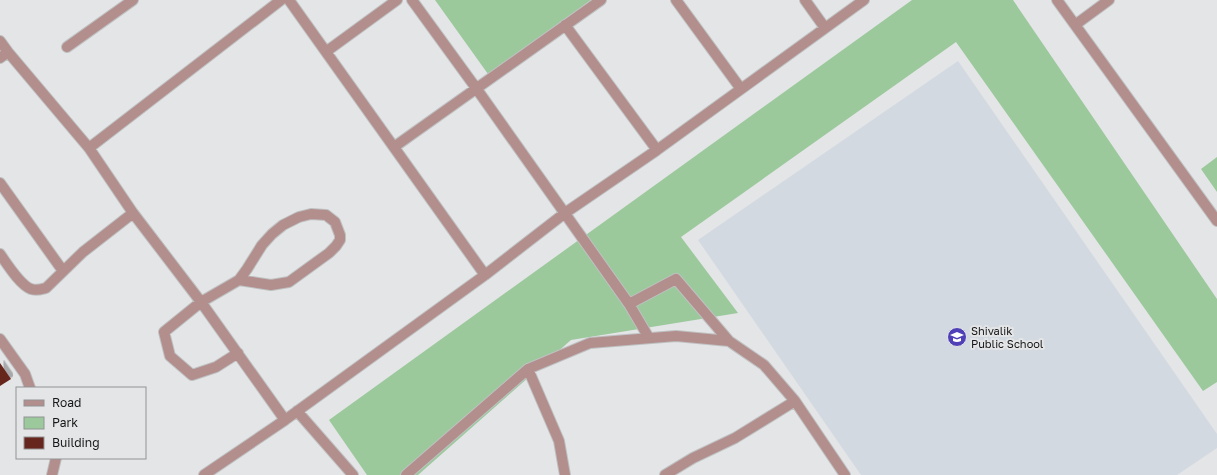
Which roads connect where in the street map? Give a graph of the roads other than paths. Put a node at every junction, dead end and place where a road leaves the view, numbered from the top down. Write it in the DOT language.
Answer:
graph roads {
  1 [pos="133,0"];
  2 [pos="281,0"];
  3 [pos="290,0"];
  4 [pos="397,0"];
  5 [pos="412,0"];
  6 [pos="601,0"];
  7 [pos="676,0"];
  8 [pos="805,0"];
  9 [pos="864,0"];
  10 [pos="1057,0"];
  11 [pos="1109,0"];
  12 [pos="565,25"];
  13 [pos="1075,25"];
  14 [pos="825,28"];
  15 [pos="0,41"];
  16 [pos="66,47"];
  17 [pos="327,51"];
  18 [pos="4,55"];
  19 [pos="476,88"];
  20 [pos="741,89"];
  21 [pos="394,147"];
  22 [pos="89,148"];
  23 [pos="657,150"];
  24 [pos="0,183"];
  25 [pos="133,213"];
  26 [pos="565,213"];
  27 [pos="1217,221"];
  28 [pos="0,254"];
  29 [pos="63,271"];
  30 [pos="485,275"];
  31 [pos="239,280"];
  32 [pos="201,302"];
  33 [pos="629,304"];
  34 [pos="649,338"];
  35 [pos="0,339"];
  36 [pos="730,341"];
  37 [pos="238,353"];
  38 [pos="528,369"];
  39 [pos="30,387"];
  40 [pos="795,401"];
  41 [pos="297,411"];
  42 [pos="285,420"];
  43 [pos="56,459"];
  44 [pos="52,475"];
  45 [pos="204,475"];
  46 [pos="354,475"];
  47 [pos="406,475"];
  48 [pos="566,475"];
  49 [pos="665,475"];
  50 [pos="845,475"];
  1 -- 16 [label="street"];
  2 -- 22 [label="street"];
  3 -- 17 [label="street"];
  4 -- 17 [label="street"];
  5 -- 19 [label="street"];
  6 -- 12 [label="street"];
  7 -- 20 [label="street"];
  8 -- 14 [label="street"];
  9 -- 14 [label="street"];
  10 -- 13 [label="street"];
  11 -- 13 [label="street"];
  12 -- 19 [label="street"];
  12 -- 23 [label="street"];
  13 -- 27 [label="street"];
  14 -- 20 [label="street"];
  15 -- 18 [label="street"];
  17 -- 21 [label="street"];
  18 -- 22 [label="street"];
  19 -- 21 [label="street"];
  19 -- 26 [label="street"];
  20 -- 23 [label="street"];
  21 -- 30 [label="street"];
  22 -- 25 [label="street"];
  23 -- 26 [label="street"];
  24 -- 29 [label="street"];
  25 -- 29 [label="street"];
  25 -- 32 [label="street"];
  26 -- 30 [label="street"];
  26 -- 33 [label="street"];
  28 -- 29 [label="street"];
  30 -- 41 [label="street"];
  31 -- 31 [label="street"];
  31 -- 32 [label="street"];
  32 -- 37 [label="street"];
  32 -- 37 [label="street"];
  33 -- 34 [label="street"];
  33 -- 36 [label="street"];
  34 -- 36 [label="street"];
  34 -- 38 [label="street"];
  35 -- 39 [label="street"];
  36 -- 40 [label="street"];
  37 -- 42 [label="street"];
  38 -- 47 [label="street"];
  38 -- 48 [label="street"];
  40 -- 49 [label="street"];
  40 -- 50 [label="street"];
  41 -- 42 [label="street"];
  41 -- 46 [label="street"];
  42 -- 45 [label="street"];
  43 -- 44 [label="street"];
}
